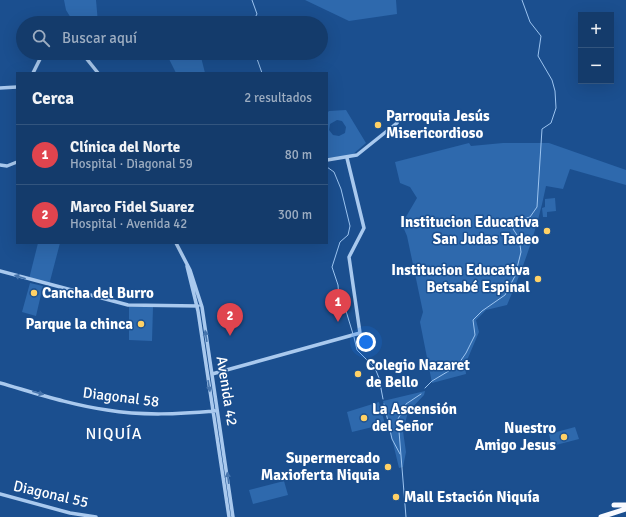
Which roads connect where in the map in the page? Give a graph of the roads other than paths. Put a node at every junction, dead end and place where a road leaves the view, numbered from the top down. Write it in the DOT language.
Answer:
graph roads {
  1 [pos="40,60"];
  2 [pos="88,60"];
  3 [pos="34,72"];
  4 [pos="97,72"];
  5 [pos="16,87"];
  6 [pos="0,88"];
  7 [pos="397,123"];
  8 [pos="347,158"];
  9 [pos="328,160"];
  10 [pos="16,162"];
  11 [pos="0,165"];
  12 [pos="176,244"];
  13 [pos="188,269"];
  14 [pos="0,271"];
  15 [pos="196,306"];
  16 [pos="202,307"];
  17 [pos="212,374"];
  18 [pos="0,383"];
  19 [pos="218,410"];
  20 [pos="213,411"];
  21 [pos="0,494"];
  22 [pos="614,505"];
  23 [pos="626,505"];
  24 [pos="626,509"];
  25 [pos="96,517"];
  26 [pos="230,517"];
  27 [pos="601,517"];
  1 -- 3 [label="street"];
  2 -- 4 [label="street"];
  5 -- 6 [label="street"];
  7 -- 8 [label="street"];
  8 -- 9 [label="street"];
  8 -- 17 [label="street"];
  10 -- 11 [label="street"];
  12 -- 13 [label="street"];
  13 -- 15 [label="street, Avenida 42"];
  13 -- 16 [label="street, Avenida 42"];
  15 -- 14 [label="street, one-way"];
  15 -- 16 [label="street"];
  15 -- 20 [label="street, Avenida 42, one-way"];
  17 -- 16 [label="street, Avenida 42, one-way"];
  17 -- 19 [label="street, Avenida 42"];
  18 -- 20 [label="street, Diagonal 58, one-way"];
  19 -- 20 [label="street, Diagonal 58"];
  26 -- 19 [label="street, Avenida 42, one-way"];
  20 -- 26 [label="street, Avenida 42"];
  21 -- 25 [label="street, Diagonal 55"];
  22 -- 23 [label="highway"];
  24 -- 27 [label="highway"];
}
